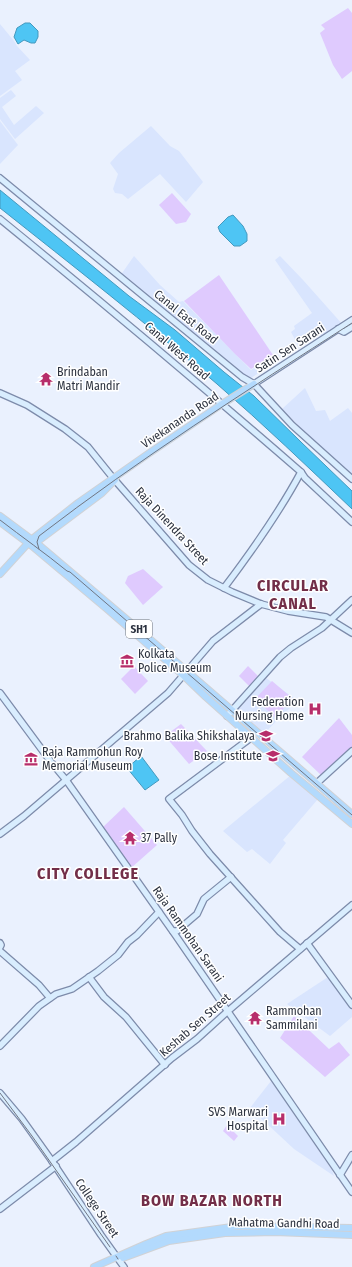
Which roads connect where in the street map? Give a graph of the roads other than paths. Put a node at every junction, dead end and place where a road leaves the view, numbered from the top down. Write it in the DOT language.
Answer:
graph roads {
  1 [pos="0,178"];
  2 [pos="0,220"];
  3 [pos="352,320"];
  4 [pos="352,327"];
  5 [pos="338,330"];
  6 [pos="254,384"];
  7 [pos="0,393"];
  8 [pos="222,404"];
  9 [pos="301,472"];
  10 [pos="114,479"];
  11 [pos="352,479"];
  12 [pos="1,519"];
  13 [pos="352,522"];
  14 [pos="36,544"];
  15 [pos="0,574"];
  16 [pos="0,579"];
  17 [pos="224,588"];
  18 [pos="352,600"];
  19 [pos="261,604"];
  20 [pos="331,620"];
  21 [pos="352,633"];
  22 [pos="186,674"];
  23 [pos="0,693"];
  24 [pos="233,711"];
  25 [pos="227,716"];
  26 [pos="252,737"];
  27 [pos="352,751"];
  28 [pos="66,780"];
  29 [pos="317,783"];
  30 [pos="352,814"];
  31 [pos="352,824"];
  32 [pos="0,834"];
  33 [pos="231,877"];
  34 [pos="352,906"];
  35 [pos="159,912"];
  36 [pos="173,931"];
  37 [pos="0,943"];
  38 [pos="307,943"];
  39 [pos="0,947"];
  40 [pos="300,949"];
  41 [pos="0,951"];
  42 [pos="89,977"];
  43 [pos="50,998"];
  44 [pos="352,1005"];
  45 [pos="228,1011"];
  46 [pos="0,1046"];
  47 [pos="165,1065"];
  48 [pos="0,1093"];
  49 [pos="352,1155"];
  50 [pos="52,1161"];
  51 [pos="55,1167"];
  52 [pos="340,1175"];
  53 [pos="352,1192"];
  54 [pos="0,1209"];
  55 [pos="352,1228"];
  56 [pos="352,1235"];
  57 [pos="117,1258"];
  58 [pos="94,1267"];
  59 [pos="101,1267"];
  60 [pos="124,1267"];
  1 -- 6 [label="main road, Canal East Road"];
  2 -- 8 [label="main road, Canal West Road"];
  3 -- 5 [label="main road, Satin Sen Sarani"];
  4 -- 5 [label="main road, Satin Sen Sarani"];
  5 -- 6 [label="main road, Satin Sen Sarani"];
  6 -- 8 [label="main road, Vivekananda Road"];
  6 -- 11 [label="main road, Canal East Road"];
  7 -- 10 [label="main road, Raja Dinendra Street"];
  8 -- 9 [label="main road, Canal West Road"];
  8 -- 10 [label="main road, Vivekananda Road"];
  9 -- 13 [label="main road, Canal West Road"];
  9 -- 17 [label="main road"];
  10 -- 14 [label="main road, Vivekananda Road"];
  10 -- 17 [label="main road, Raja Dinendra Street"];
  12 -- 14 [label="main road, SH1"];
  14 -- 15 [label="main road, Vivekananda Road"];
  14 -- 16 [label="main road, Vivekananda Road"];
  14 -- 22 [label="main road, SH1"];
  17 -- 19 [label="main road, Raja Dinendra Street"];
  18 -- 20 [label="main road"];
  19 -- 20 [label="main road, Raja Dinendra Street"];
  19 -- 22 [label="main road"];
  20 -- 21 [label="main road, Raja Dinendra Street"];
  20 -- 24 [label="main road"];
  22 -- 24 [label="main road, SH1"];
  22 -- 25 [label="main road, SH1"];
  22 -- 28 [label="main road"];
  23 -- 28 [label="main road, Raja Rammohan Sarani"];
  24 -- 25 [label="main road"];
  24 -- 29 [label="main road, SH1"];
  25 -- 26 [label="main road"];
  26 -- 31 [label="main road"];
  26 -- 33 [label="main road"];
  27 -- 29 [label="main road"];
  28 -- 32 [label="main road"];
  28 -- 35 [label="main road, Raja Rammohan Sarani"];
  29 -- 30 [label="main road, SH1"];
  33 -- 36 [label="main road"];
  33 -- 40 [label="main road"];
  34 -- 38 [label="main road, Keshab Sen Street"];
  35 -- 36 [label="main road, Raja Rammohan Sarani"];
  35 -- 42 [label="main road"];
  36 -- 45 [label="main road, Raja Rammohan Sarani"];
  37 -- 39 [label="main road"];
  38 -- 40 [label="main road, Keshab Sen Street"];
  38 -- 44 [label="main road"];
  40 -- 45 [label="main road, Keshab Sen Street"];
  41 -- 43 [label="main road"];
  42 -- 43 [label="main road"];
  42 -- 47 [label="main road"];
  43 -- 46 [label="main road"];
  45 -- 47 [label="main road, Keshab Sen Street"];
  45 -- 52 [label="main road, Raja Rammohan Sarani"];
  47 -- 50 [label="main road, Keshab Sen Street"];
  48 -- 50 [label="main road, College Street"];
  49 -- 52 [label="main road"];
  50 -- 51 [label="main road, College Street"];
  51 -- 54 [label="main road"];
  51 -- 57 [label="main road, College Street"];
  52 -- 53 [label="main road, Raja Rammohan Sarani"];
  55 -- 57 [label="main road, Mahatma Gandhi Road"];
  56 -- 57 [label="main road, Mahatma Gandhi Road"];
  57 -- 58 [label="main road, Mahatma Gandhi Road"];
  57 -- 59 [label="main road, Mahatma Gandhi Road"];
  57 -- 60 [label="main road, College Street"];
}
